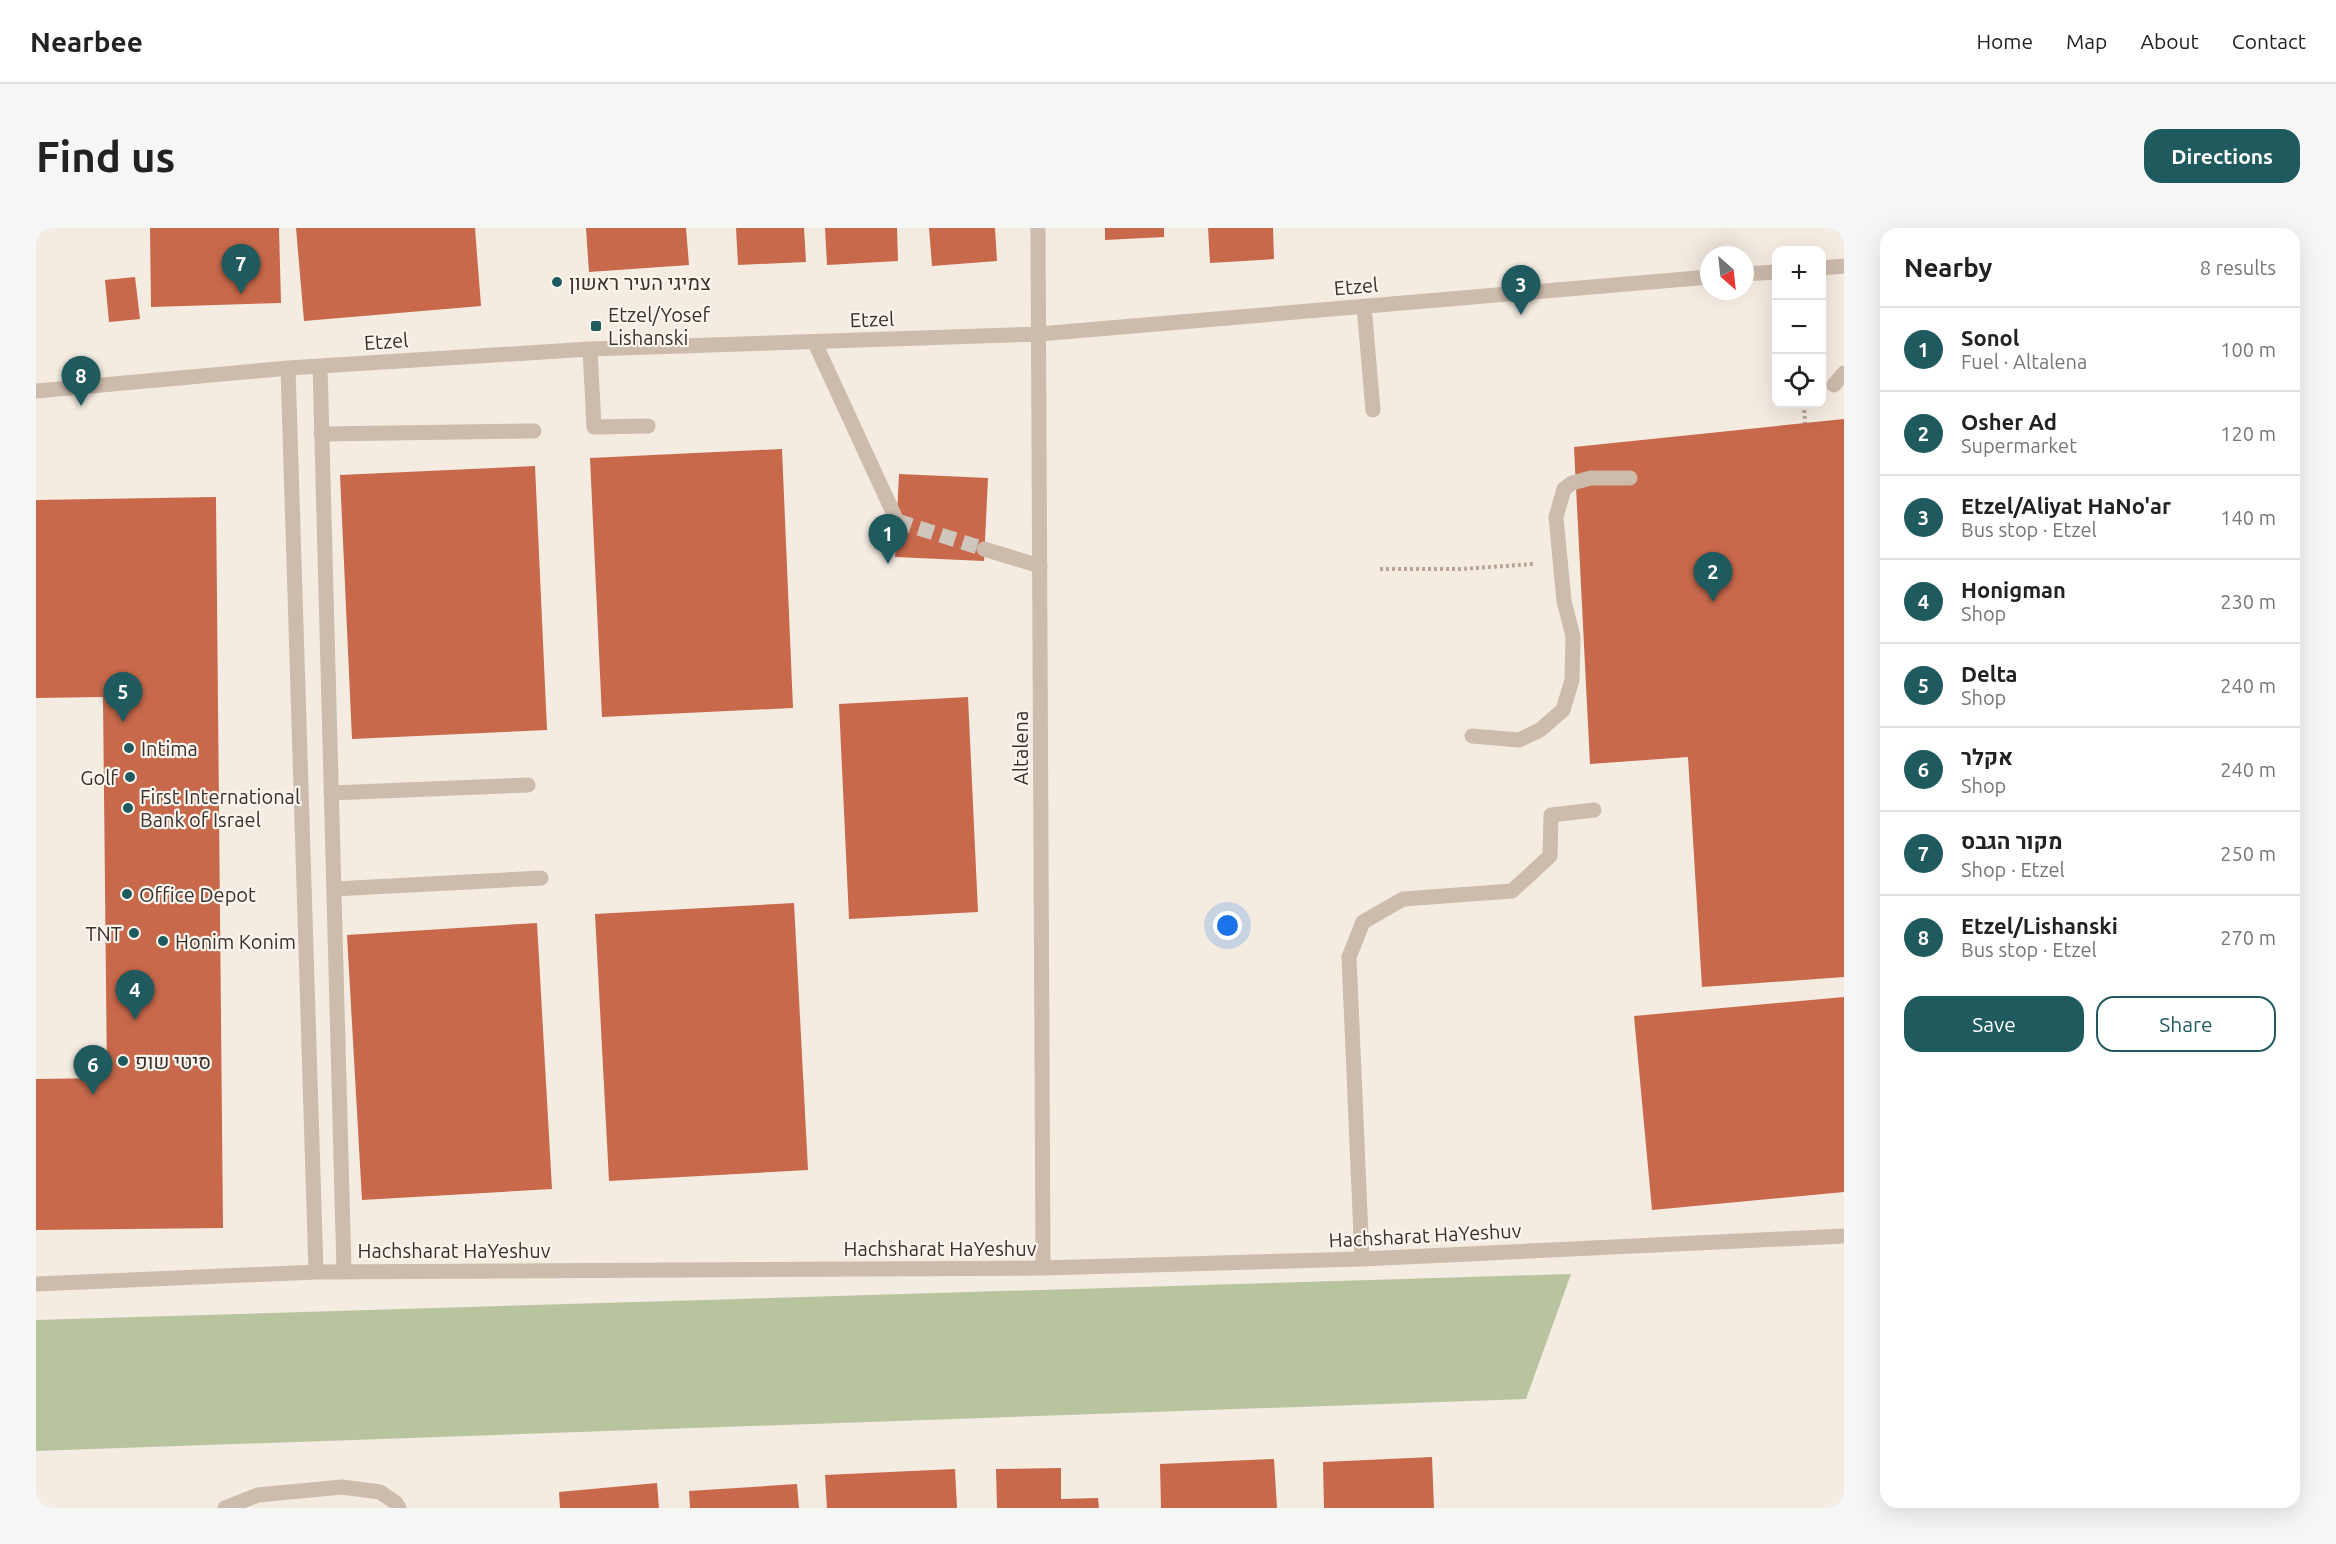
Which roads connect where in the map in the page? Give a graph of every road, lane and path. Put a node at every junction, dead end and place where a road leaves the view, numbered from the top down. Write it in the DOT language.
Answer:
graph roads {
  1 [pos="1038,228"];
  2 [pos="1844,266"];
  3 [pos="1826,268"];
  4 [pos="1772,272"];
  5 [pos="1754,273"];
  6 [pos="1700,278"];
  7 [pos="1364,306"];
  8 [pos="1039,334"];
  9 [pos="815,343"];
  10 [pos="590,349"];
  11 [pos="320,366"];
  12 [pos="288,368"];
  13 [pos="1844,373"];
  14 [pos="1844,383"];
  15 [pos="36,391"];
  16 [pos="1804,408"];
  17 [pos="1373,410"];
  18 [pos="1805,423"];
  19 [pos="648,426"];
  20 [pos="534,431"];
  21 [pos="321,434"];
  22 [pos="1630,478"];
  23 [pos="897,521"];
  24 [pos="984,549"];
  25 [pos="1533,564"];
  26 [pos="1040,566"];
  27 [pos="1380,569"];
  28 [pos="1472,736"];
  29 [pos="528,785"];
  30 [pos="332,793"];
  31 [pos="1594,810"];
  32 [pos="541,878"];
  33 [pos="334,889"];
  34 [pos="1844,1236"];
  35 [pos="1362,1259"];
  36 [pos="1043,1268"];
  37 [pos="344,1271"];
  38 [pos="316,1272"];
  39 [pos="36,1284"];
  40 [pos="225,1508"];
  41 [pos="399,1508"];
  1 -- 8 [label="street, Altalena"];
  2 -- 3 [label="street"];
  4 -- 5 [label="street"];
  6 -- 7 [label="street, Etzel"];
  7 -- 8 [label="street, Etzel"];
  7 -- 17 [label="street"];
  8 -- 9 [label="street, Etzel"];
  8 -- 26 [label="street, Altalena"];
  9 -- 10 [label="street, Etzel"];
  9 -- 23 [label="street"];
  10 -- 11 [label="street, Etzel"];
  10 -- 19 [label="street"];
  11 -- 12 [label="street, Etzel"];
  11 -- 21 [label="street"];
  12 -- 15 [label="street, Etzel"];
  12 -- 38 [label="street"];
  13 -- 14 [label="street"];
  16 -- 18 [label="path"];
  20 -- 21 [label="street"];
  21 -- 30 [label="street"];
  22 -- 28 [label="street"];
  24 -- 26 [label="street"];
  25 -- 27 [label="path"];
  26 -- 36 [label="street, Altalena"];
  29 -- 30 [label="street"];
  30 -- 33 [label="street"];
  31 -- 35 [label="street"];
  32 -- 33 [label="street"];
  33 -- 37 [label="street"];
  34 -- 35 [label="street, Hachsharat HaYeshuv"];
  35 -- 36 [label="street, Hachsharat HaYeshuv"];
  36 -- 37 [label="street, Hachsharat HaYeshuv"];
  37 -- 38 [label="street, Hachsharat HaYeshuv"];
  38 -- 39 [label="street, Hachsharat HaYeshuv"];
  40 -- 41 [label="street"];
}
